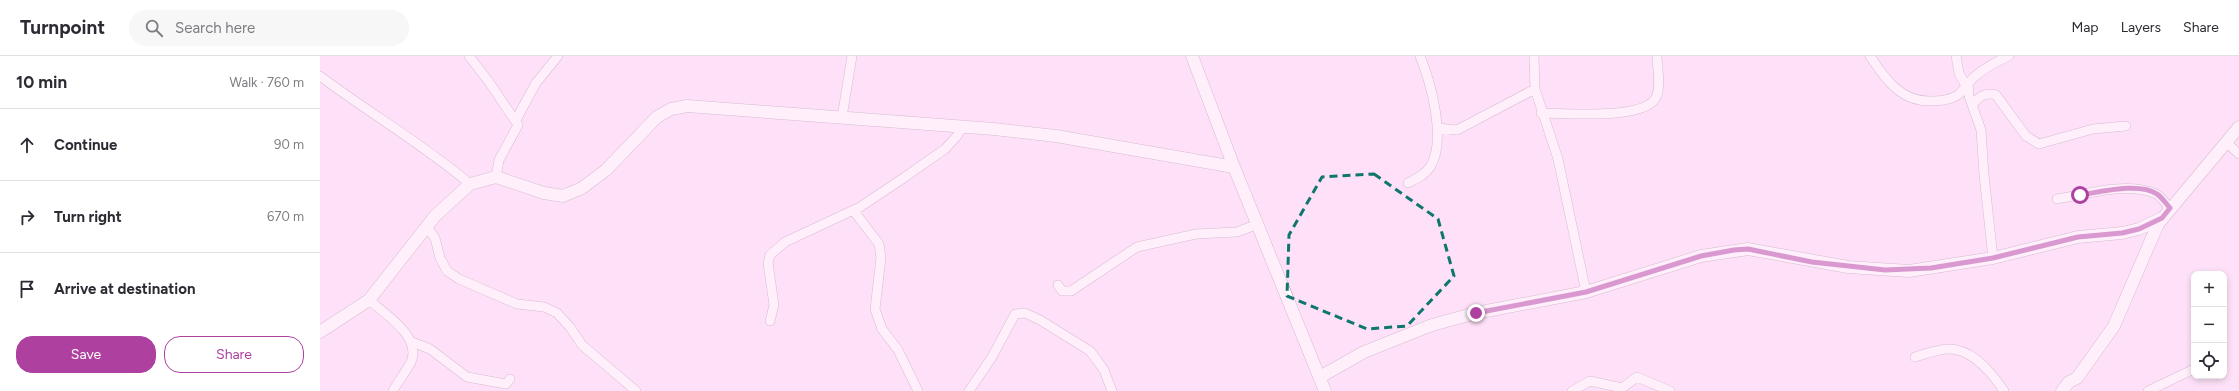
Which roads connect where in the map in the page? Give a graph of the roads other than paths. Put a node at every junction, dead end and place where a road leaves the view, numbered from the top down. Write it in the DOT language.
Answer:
graph roads {
  1 [pos="469,56"];
  2 [pos="558,56"];
  3 [pos="852,56"];
  4 [pos="1192,56"];
  5 [pos="1420,56"];
  6 [pos="1534,56"];
  7 [pos="1657,56"];
  8 [pos="1870,56"];
  9 [pos="1956,56"];
  10 [pos="2009,56"];
  11 [pos="320,76"];
  12 [pos="1967,84"];
  13 [pos="1535,89"];
  14 [pos="1951,98"];
  15 [pos="1972,102"];
  16 [pos="1541,112"];
  17 [pos="842,117"];
  18 [pos="516,120"];
  19 [pos="963,126"];
  20 [pos="2126,126"];
  21 [pos="2239,127"];
  22 [pos="1437,128"];
  23 [pos="2226,142"];
  24 [pos="2239,154"];
  25 [pos="1234,167"];
  26 [pos="496,177"];
  27 [pos="1408,183"];
  28 [pos="470,184"];
  29 [pos="2057,199"];
  30 [pos="2170,208"];
  31 [pos="853,210"];
  32 [pos="2162,218"];
  33 [pos="1258,224"];
  34 [pos="427,227"];
  35 [pos="1993,258"];
  36 [pos="1058,285"];
  37 [pos="1586,292"];
  38 [pos="369,300"];
  39 [pos="770,321"];
  40 [pos="320,332"];
  41 [pos="412,342"];
  42 [pos="1915,357"];
  43 [pos="2191,371"];
  44 [pos="1320,378"];
  45 [pos="510,379"];
  46 [pos="392,391"];
  47 [pos="636,391"];
  48 [pos="918,391"];
  49 [pos="969,391"];
  50 [pos="1112,391"];
  51 [pos="1325,391"];
  52 [pos="1572,391"];
  53 [pos="1670,391"];
  54 [pos="2004,391"];
  55 [pos="2062,391"];
  56 [pos="2148,391"];
  1 -- 18 [label="street"];
  2 -- 18 [label="street"];
  3 -- 17 [label="street"];
  4 -- 25 [label="street"];
  5 -- 22 [label="street"];
  6 -- 13 [label="street"];
  7 -- 16 [label="street"];
  8 -- 14 [label="street"];
  9 -- 12 [label="street"];
  10 -- 12 [label="street"];
  11 -- 28 [label="street"];
  12 -- 14 [label="street"];
  12 -- 15 [label="street"];
  13 -- 16 [label="street"];
  13 -- 22 [label="street"];
  14 -- 15 [label="street"];
  15 -- 20 [label="street"];
  15 -- 35 [label="street"];
  16 -- 37 [label="street"];
  17 -- 19 [label="street"];
  17 -- 26 [label="street"];
  18 -- 26 [label="street"];
  19 -- 25 [label="street"];
  19 -- 31 [label="street"];
  21 -- 23 [label="street"];
  22 -- 27 [label="street"];
  23 -- 24 [label="street"];
  23 -- 30 [label="street"];
  25 -- 33 [label="street"];
  26 -- 28 [label="street"];
  28 -- 34 [label="street"];
  29 -- 30 [label="street"];
  30 -- 32 [label="street"];
  31 -- 39 [label="street"];
  31 -- 48 [label="street"];
  32 -- 35 [label="street"];
  32 -- 55 [label="street"];
  33 -- 36 [label="street"];
  33 -- 44 [label="street"];
  34 -- 38 [label="street"];
  34 -- 47 [label="street"];
  35 -- 37 [label="street"];
  37 -- 44 [label="street"];
  38 -- 40 [label="street"];
  38 -- 41 [label="street"];
  41 -- 45 [label="street"];
  41 -- 46 [label="street"];
  42 -- 54 [label="street"];
  43 -- 56 [label="street"];
  44 -- 51 [label="street"];
  49 -- 50 [label="street"];
  52 -- 53 [label="street"];
}
